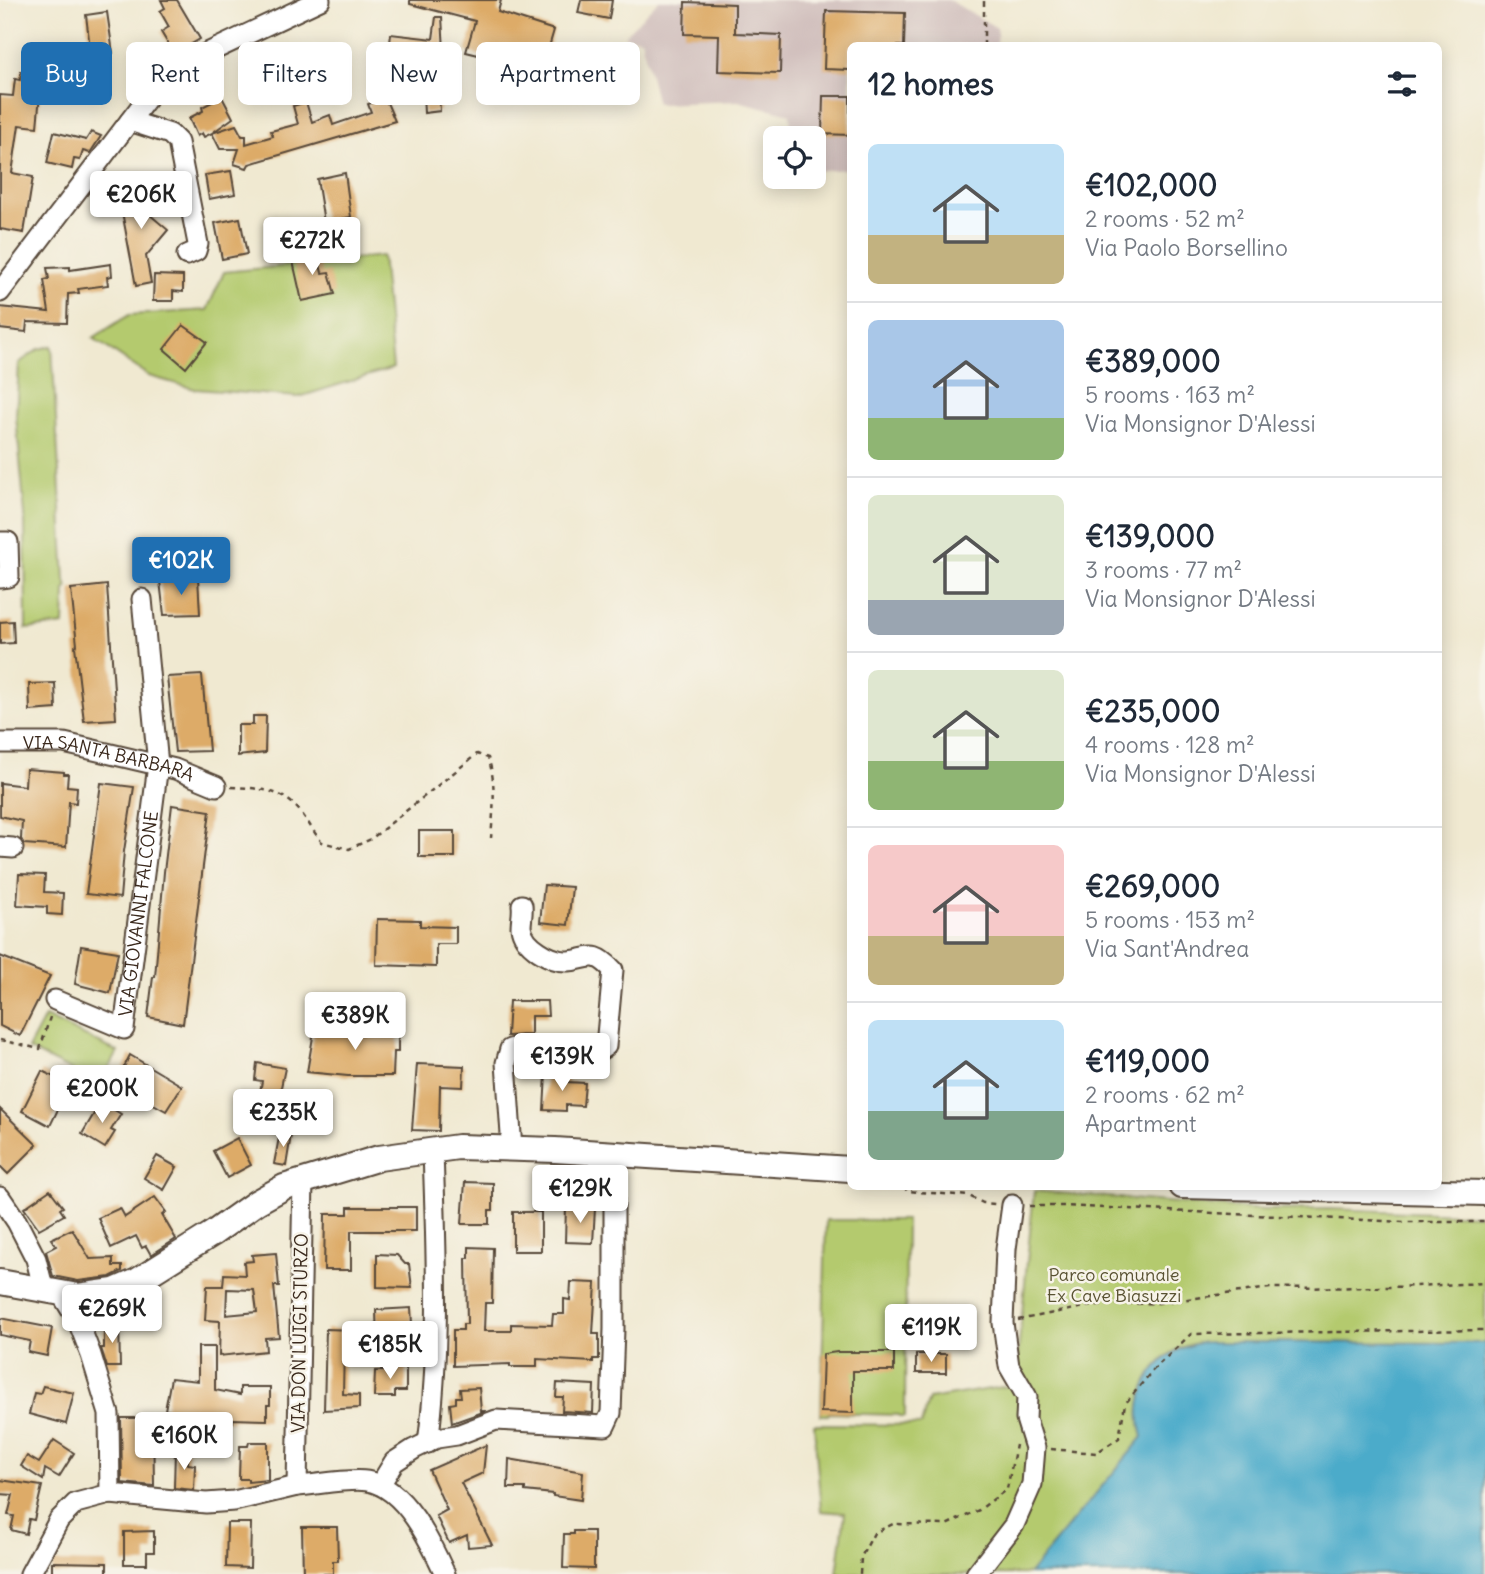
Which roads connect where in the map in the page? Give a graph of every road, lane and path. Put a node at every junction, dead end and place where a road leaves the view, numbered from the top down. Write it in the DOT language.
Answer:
graph roads {
  1 [pos="320,0"];
  2 [pos="984,0"];
  3 [pos="984,42"];
  4 [pos="130,121"];
  5 [pos="187,255"];
  6 [pos="0,292"];
  7 [pos="0,542"];
  8 [pos="0,578"];
  9 [pos="142,599"];
  10 [pos="0,743"];
  11 [pos="158,765"];
  12 [pos="216,786"];
  13 [pos="491,838"];
  14 [pos="522,905"];
  15 [pos="55,1000"];
  16 [pos="0,1040"];
  17 [pos="512,1149"];
  18 [pos="433,1150"];
  19 [pos="614,1154"];
  20 [pos="847,1169"];
  21 [pos="303,1180"];
  22 [pos="906,1190"];
  23 [pos="1355,1190"];
  24 [pos="1485,1193"];
  25 [pos="0,1197"];
  26 [pos="1012,1205"];
  27 [pos="1485,1222"];
  28 [pos="0,1282"];
  29 [pos="1485,1283"];
  30 [pos="53,1293"];
  31 [pos="1003,1323"];
  32 [pos="1485,1330"];
  33 [pos="1026,1419"];
  34 [pos="428,1443"];
  35 [pos="1035,1448"];
  36 [pos="380,1485"];
  37 [pos="297,1486"];
  38 [pos="110,1494"];
  39 [pos="30,1574"];
  40 [pos="445,1574"];
  41 [pos="860,1574"];
  42 [pos="976,1574"];
  1 -- 4 [label="street"];
  2 -- 3 [label="path"];
  4 -- 5 [label="street"];
  4 -- 6 [label="street"];
  7 -- 8 [label="street"];
  9 -- 11 [label="street"];
  10 -- 11 [label="street, VIA SANTA BARBARA"];
  11 -- 12 [label="street, VIA SANTA BARBARA"];
  11 -- 15 [label="street, VIA GIOVANNI FALCONE"];
  12 -- 13 [label="path"];
  14 -- 17 [label="street"];
  15 -- 16 [label="path"];
  17 -- 18 [label="main road"];
  17 -- 19 [label="main road"];
  18 -- 21 [label="main road"];
  18 -- 34 [label="street"];
  19 -- 20 [label="main road"];
  19 -- 34 [label="street"];
  21 -- 30 [label="main road"];
  21 -- 37 [label="street, VIA DON LUIGI STURZO"];
  22 -- 26 [label="path"];
  23 -- 24 [label="main road"];
  25 -- 30 [label="street"];
  26 -- 27 [label="path"];
  26 -- 31 [label="street"];
  28 -- 30 [label="main road"];
  29 -- 31 [label="path"];
  30 -- 38 [label="street"];
  31 -- 33 [label="street"];
  32 -- 35 [label="path"];
  33 -- 35 [label="street"];
  33 -- 41 [label="path"];
  34 -- 36 [label="street"];
  35 -- 42 [label="street"];
  36 -- 37 [label="street"];
  36 -- 40 [label="street"];
  37 -- 38 [label="street"];
  38 -- 39 [label="street"];
}
